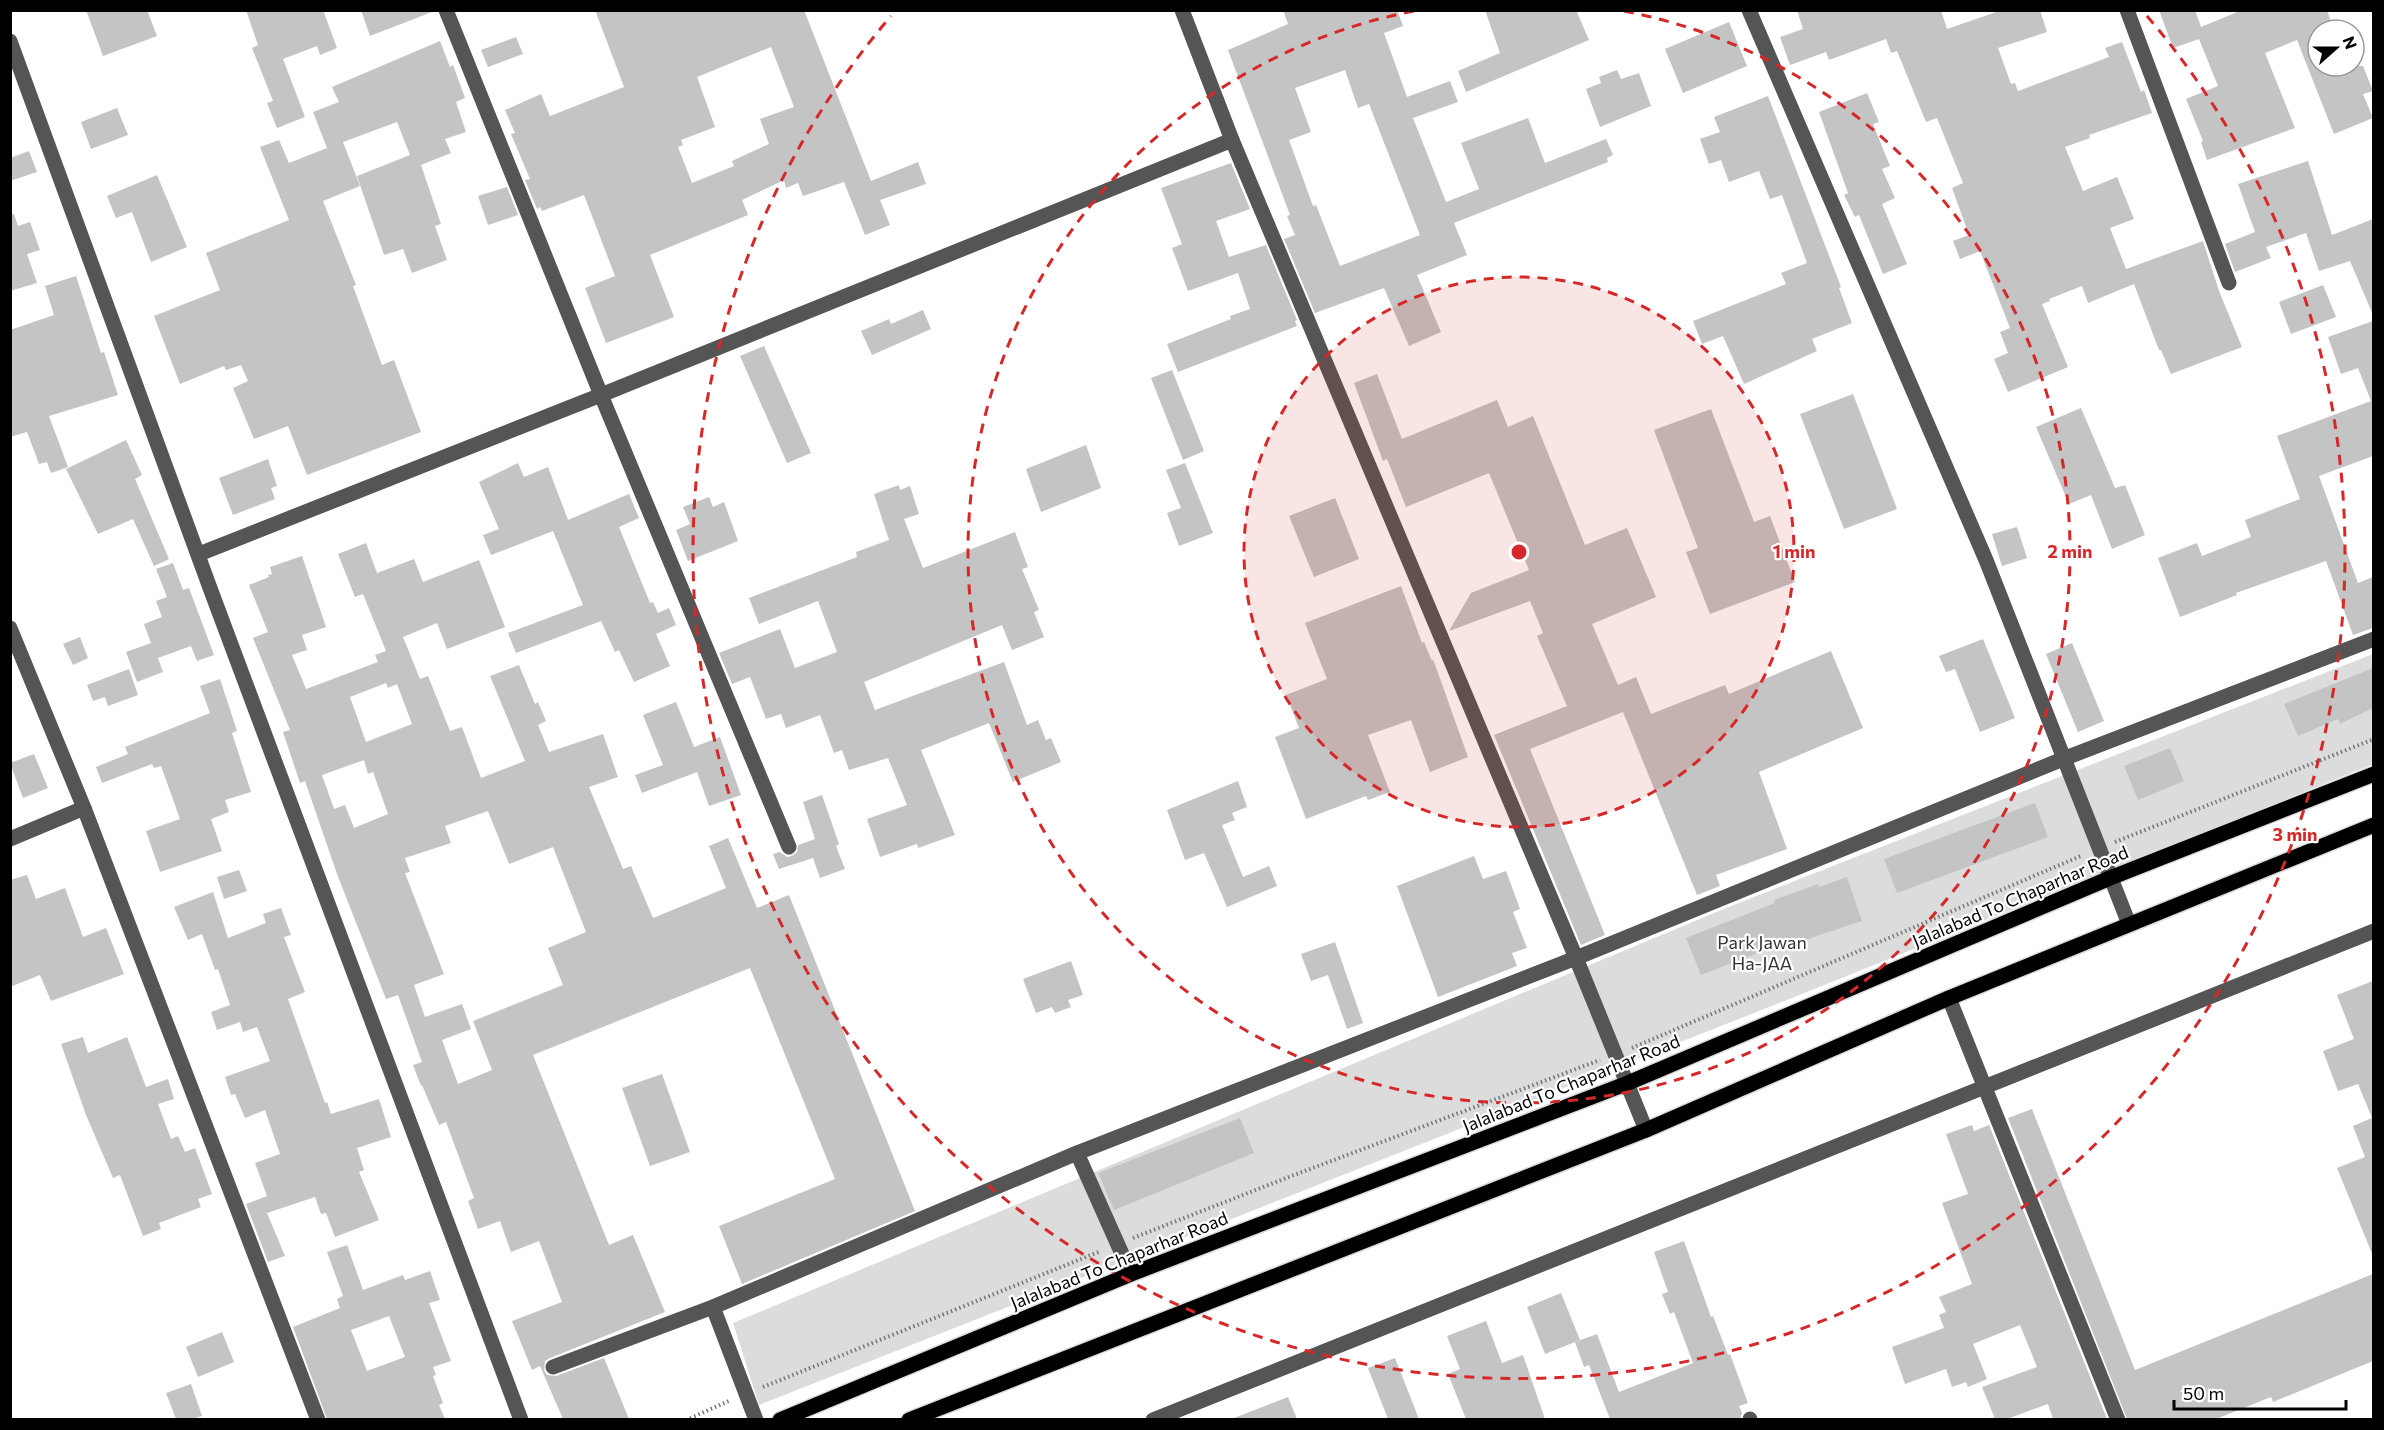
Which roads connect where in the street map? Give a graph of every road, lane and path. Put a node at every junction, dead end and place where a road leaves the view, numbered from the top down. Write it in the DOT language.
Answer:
graph roads {
  1 [pos="446,10"];
  2 [pos="1182,10"];
  3 [pos="1749,10"];
  4 [pos="2127,10"];
  5 [pos="10,41"];
  6 [pos="1232,140"];
  7 [pos="2229,283"];
  8 [pos="601,395"];
  9 [pos="198,554"];
  10 [pos="10,628"];
  11 [pos="2373,639"];
  12 [pos="2373,739"];
  13 [pos="2063,759"];
  14 [pos="2373,774"];
  15 [pos="84,808"];
  16 [pos="2373,825"];
  17 [pos="10,839"];
  18 [pos="789,847"];
  19 [pos="2098,849"];
  20 [pos="2110,878"];
  21 [pos="2129,924"];
  22 [pos="2373,931"];
  23 [pos="1576,958"];
  24 [pos="1949,998"];
  25 [pos="1616,1054"];
  26 [pos="1628,1083"];
  27 [pos="1984,1087"];
  28 [pos="1646,1130"];
  29 [pos="1077,1153"];
  30 [pos="1118,1245"];
  31 [pos="1131,1274"];
  32 [pos="713,1307"];
  33 [pos="553,1367"];
  34 [pos="745,1394"];
  35 [pos="318,1419"];
  36 [pos="521,1419"];
  37 [pos="686,1419"];
  38 [pos="756,1419"];
  39 [pos="780,1419"];
  40 [pos="909,1419"];
  41 [pos="1153,1419"];
  42 [pos="2118,1419"];
  1 -- 8 [label="street"];
  2 -- 6 [label="street"];
  3 -- 13 [label="street"];
  4 -- 7 [label="street"];
  5 -- 9 [label="street"];
  6 -- 8 [label="street"];
  6 -- 23 [label="street"];
  8 -- 9 [label="street"];
  8 -- 18 [label="street"];
  9 -- 36 [label="street"];
  10 -- 15 [label="street"];
  11 -- 13 [label="street"];
  12 -- 19 [label="path"];
  13 -- 19 [label="street"];
  13 -- 23 [label="street"];
  14 -- 20 [label="main road, Jalalabad To Chaparhar Road"];
  15 -- 17 [label="street"];
  15 -- 35 [label="street"];
  16 -- 21 [label="main road"];
  19 -- 20 [label="street"];
  19 -- 25 [label="path"];
  20 -- 21 [label="street"];
  20 -- 26 [label="main road, Jalalabad To Chaparhar Road"];
  21 -- 24 [label="main road"];
  22 -- 27 [label="street"];
  23 -- 25 [label="street"];
  23 -- 29 [label="street"];
  24 -- 27 [label="street"];
  24 -- 28 [label="main road"];
  25 -- 26 [label="street"];
  25 -- 30 [label="path"];
  26 -- 28 [label="street"];
  26 -- 31 [label="main road, Jalalabad To Chaparhar Road"];
  27 -- 41 [label="street"];
  27 -- 42 [label="street"];
  28 -- 40 [label="main road"];
  29 -- 30 [label="street"];
  29 -- 32 [label="street"];
  30 -- 31 [label="street"];
  30 -- 34 [label="path"];
  31 -- 39 [label="main road, Jalalabad To Chaparhar Road"];
  32 -- 33 [label="street"];
  32 -- 34 [label="street"];
  34 -- 37 [label="path"];
  34 -- 38 [label="street"];
}
